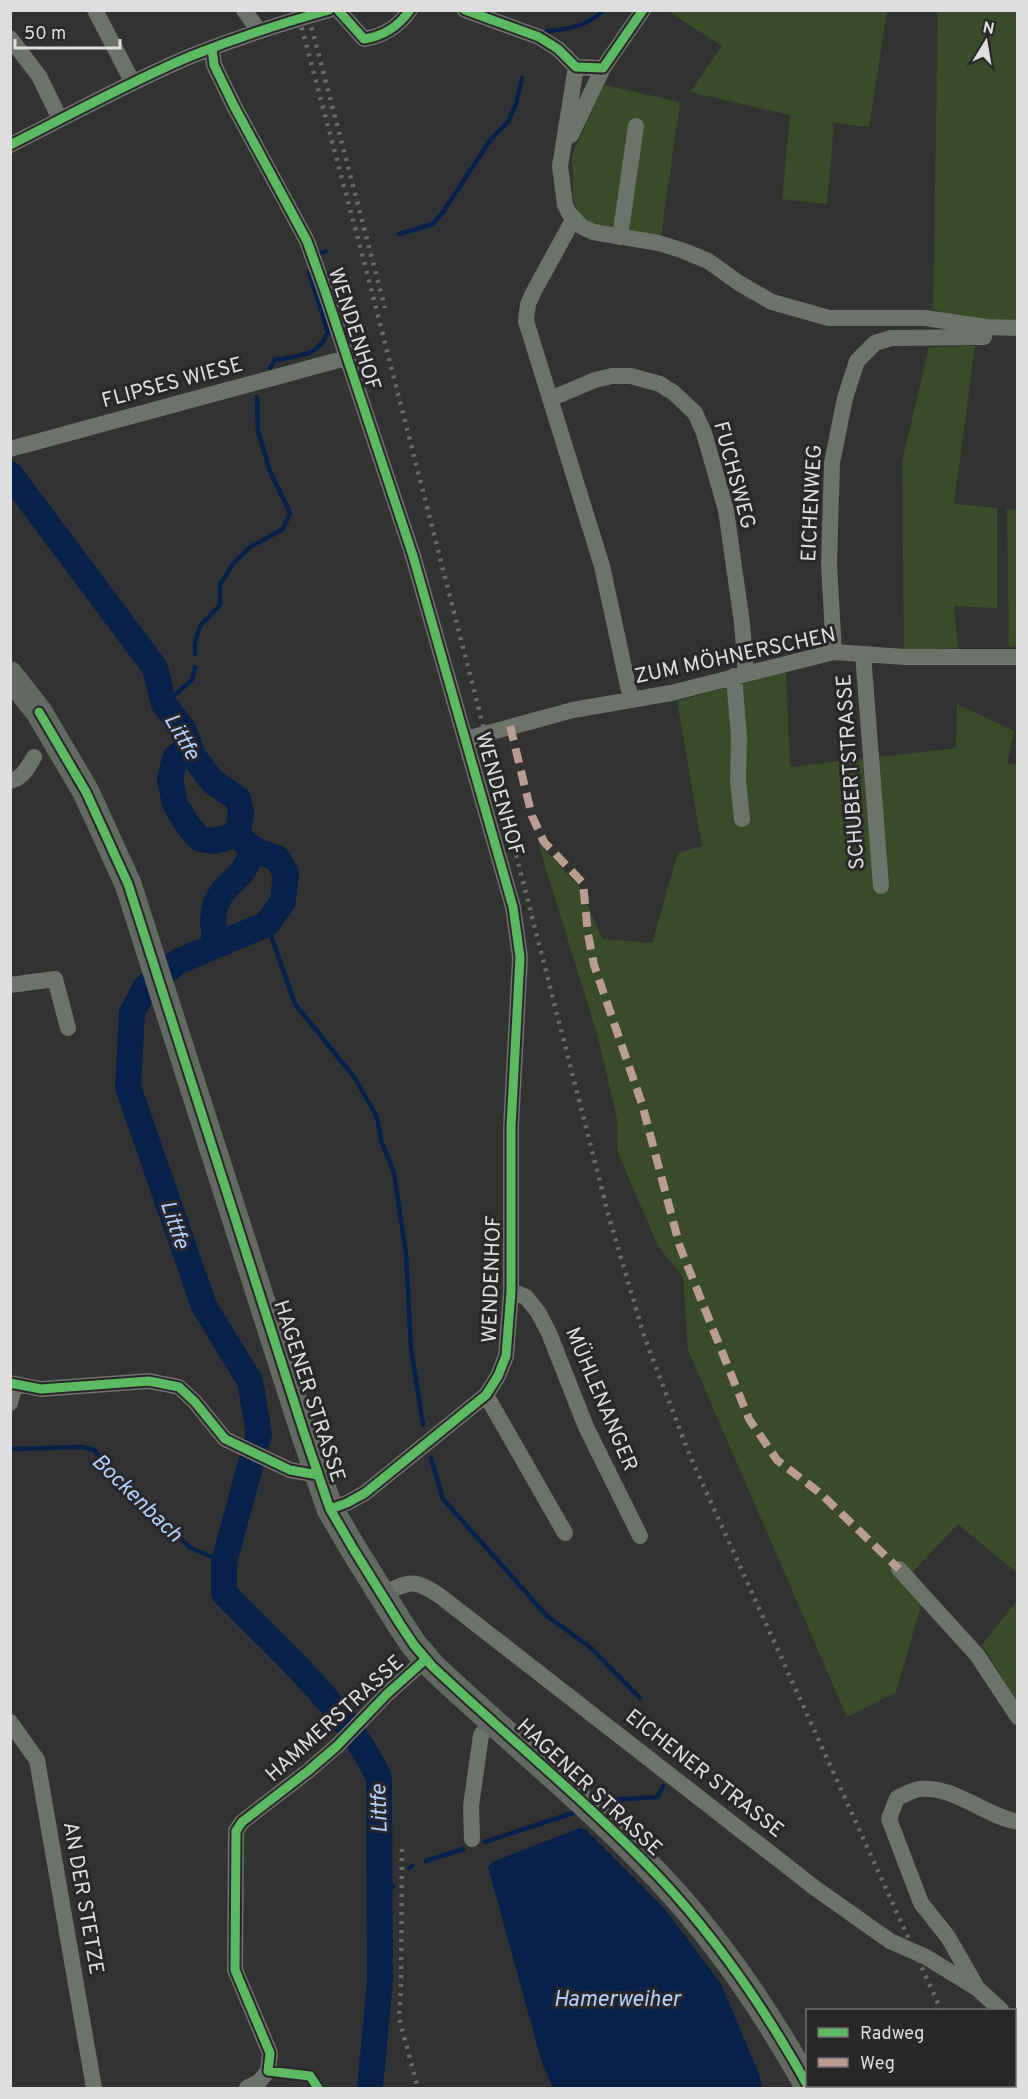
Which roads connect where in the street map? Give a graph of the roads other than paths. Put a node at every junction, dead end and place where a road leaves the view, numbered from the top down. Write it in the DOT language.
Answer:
graph roads {
  1 [pos="95,10"];
  2 [pos="244,10"];
  3 [pos="329,10"];
  4 [pos="338,10"];
  5 [pos="410,10"];
  6 [pos="465,10"];
  7 [pos="643,10"];
  8 [pos="492,14"];
  9 [pos="259,31"];
  10 [pos="10,38"];
  11 [pos="212,48"];
  12 [pos="576,67"];
  13 [pos="603,68"];
  14 [pos="133,83"];
  15 [pos="60,119"];
  16 [pos="636,126"];
  17 [pos="10,145"];
  18 [pos="563,152"];
  19 [pos="573,220"];
  20 [pos="620,237"];
  21 [pos="986,327"];
  22 [pos="1017,328"];
  23 [pos="346,358"];
  24 [pos="549,399"];
  25 [pos="11,448"];
  26 [pos="834,652"];
  27 [pos="863,654"];
  28 [pos="1017,657"];
  29 [pos="10,675"];
  30 [pos="740,675"];
  31 [pos="631,700"];
  32 [pos="466,739"];
  33 [pos="34,757"];
  34 [pos="10,781"];
  35 [pos="742,819"];
  36 [pos="881,886"];
  37 [pos="10,985"];
  38 [pos="68,1028"];
  39 [pos="511,1291"];
  40 [pos="13,1384"];
  41 [pos="486,1395"];
  42 [pos="10,1402"];
  43 [pos="318,1475"];
  44 [pos="330,1509"];
  45 [pos="565,1533"];
  46 [pos="640,1536"];
  47 [pos="899,1569"];
  48 [pos="381,1594"];
  49 [pos="426,1659"];
  50 [pos="1017,1717"];
  51 [pos="493,1721"];
  52 [pos="10,1722"];
  53 [pos="1017,1822"];
  54 [pos="472,1839"];
  55 [pos="978,1989"];
  56 [pos="1000,2009"];
  57 [pos="806,2083"];
  58 [pos="94,2088"];
  59 [pos="247,2088"];
  1 -- 14 [label="street"];
  2 -- 9 [label="street"];
  3 -- 9 [label="street"];
  4 -- 5 [label="street"];
  6 -- 8 [label="street"];
  7 -- 13 [label="street"];
  8 -- 12 [label="street"];
  9 -- 11 [label="street"];
  10 -- 15 [label="street"];
  11 -- 14 [label="street"];
  11 -- 23 [label="street, WENDENHOF"];
  12 -- 13 [label="street"];
  12 -- 18 [label="street"];
  13 -- 18 [label="street"];
  14 -- 15 [label="street"];
  15 -- 17 [label="street"];
  16 -- 20 [label="street"];
  18 -- 19 [label="street"];
  19 -- 20 [label="street"];
  19 -- 24 [label="street"];
  20 -- 21 [label="street"];
  21 -- 22 [label="street"];
  21 -- 26 [label="street, EICHENWEG"];
  23 -- 25 [label="street, FLIPSES WIESE"];
  23 -- 32 [label="street, WENDENHOF"];
  24 -- 30 [label="street, FUCHSWEG"];
  24 -- 31 [label="street"];
  26 -- 27 [label="street, ZUM MÖHNERSCHEN"];
  26 -- 30 [label="street, ZUM MÖHNERSCHEN"];
  27 -- 28 [label="street, ZUM MÖHNERSCHEN"];
  27 -- 36 [label="street, SCHUBERTSTRASSE"];
  29 -- 43 [label="main road, HAGENER STRASSE"];
  30 -- 31 [label="street, ZUM MÖHNERSCHEN"];
  30 -- 35 [label="street, FUCHSWEG"];
  31 -- 32 [label="street, ZUM MÖHNERSCHEN"];
  32 -- 39 [label="street, WENDENHOF"];
  33 -- 34 [label="street"];
  37 -- 38 [label="street"];
  39 -- 41 [label="street, WENDENHOF"];
  39 -- 46 [label="street, MÜHLENANGER"];
  40 -- 42 [label="street"];
  40 -- 43 [label="street"];
  41 -- 44 [label="street, WENDENHOF"];
  41 -- 45 [label="street"];
  43 -- 44 [label="main road, HAGENER STRASSE"];
  44 -- 48 [label="main road, HAGENER STRASSE"];
  47 -- 50 [label="street"];
  48 -- 49 [label="main road, HAGENER STRASSE"];
  48 -- 55 [label="street, EICHENER STRASSE"];
  49 -- 51 [label="main road, HAGENER STRASSE"];
  49 -- 59 [label="street, HAMMERSTRASSE"];
  51 -- 54 [label="street"];
  51 -- 57 [label="main road, HAGENER STRASSE"];
  52 -- 58 [label="street, AN DER STETZE"];
  53 -- 55 [label="street"];
  55 -- 56 [label="street, EICHENER STRASSE"];
}
